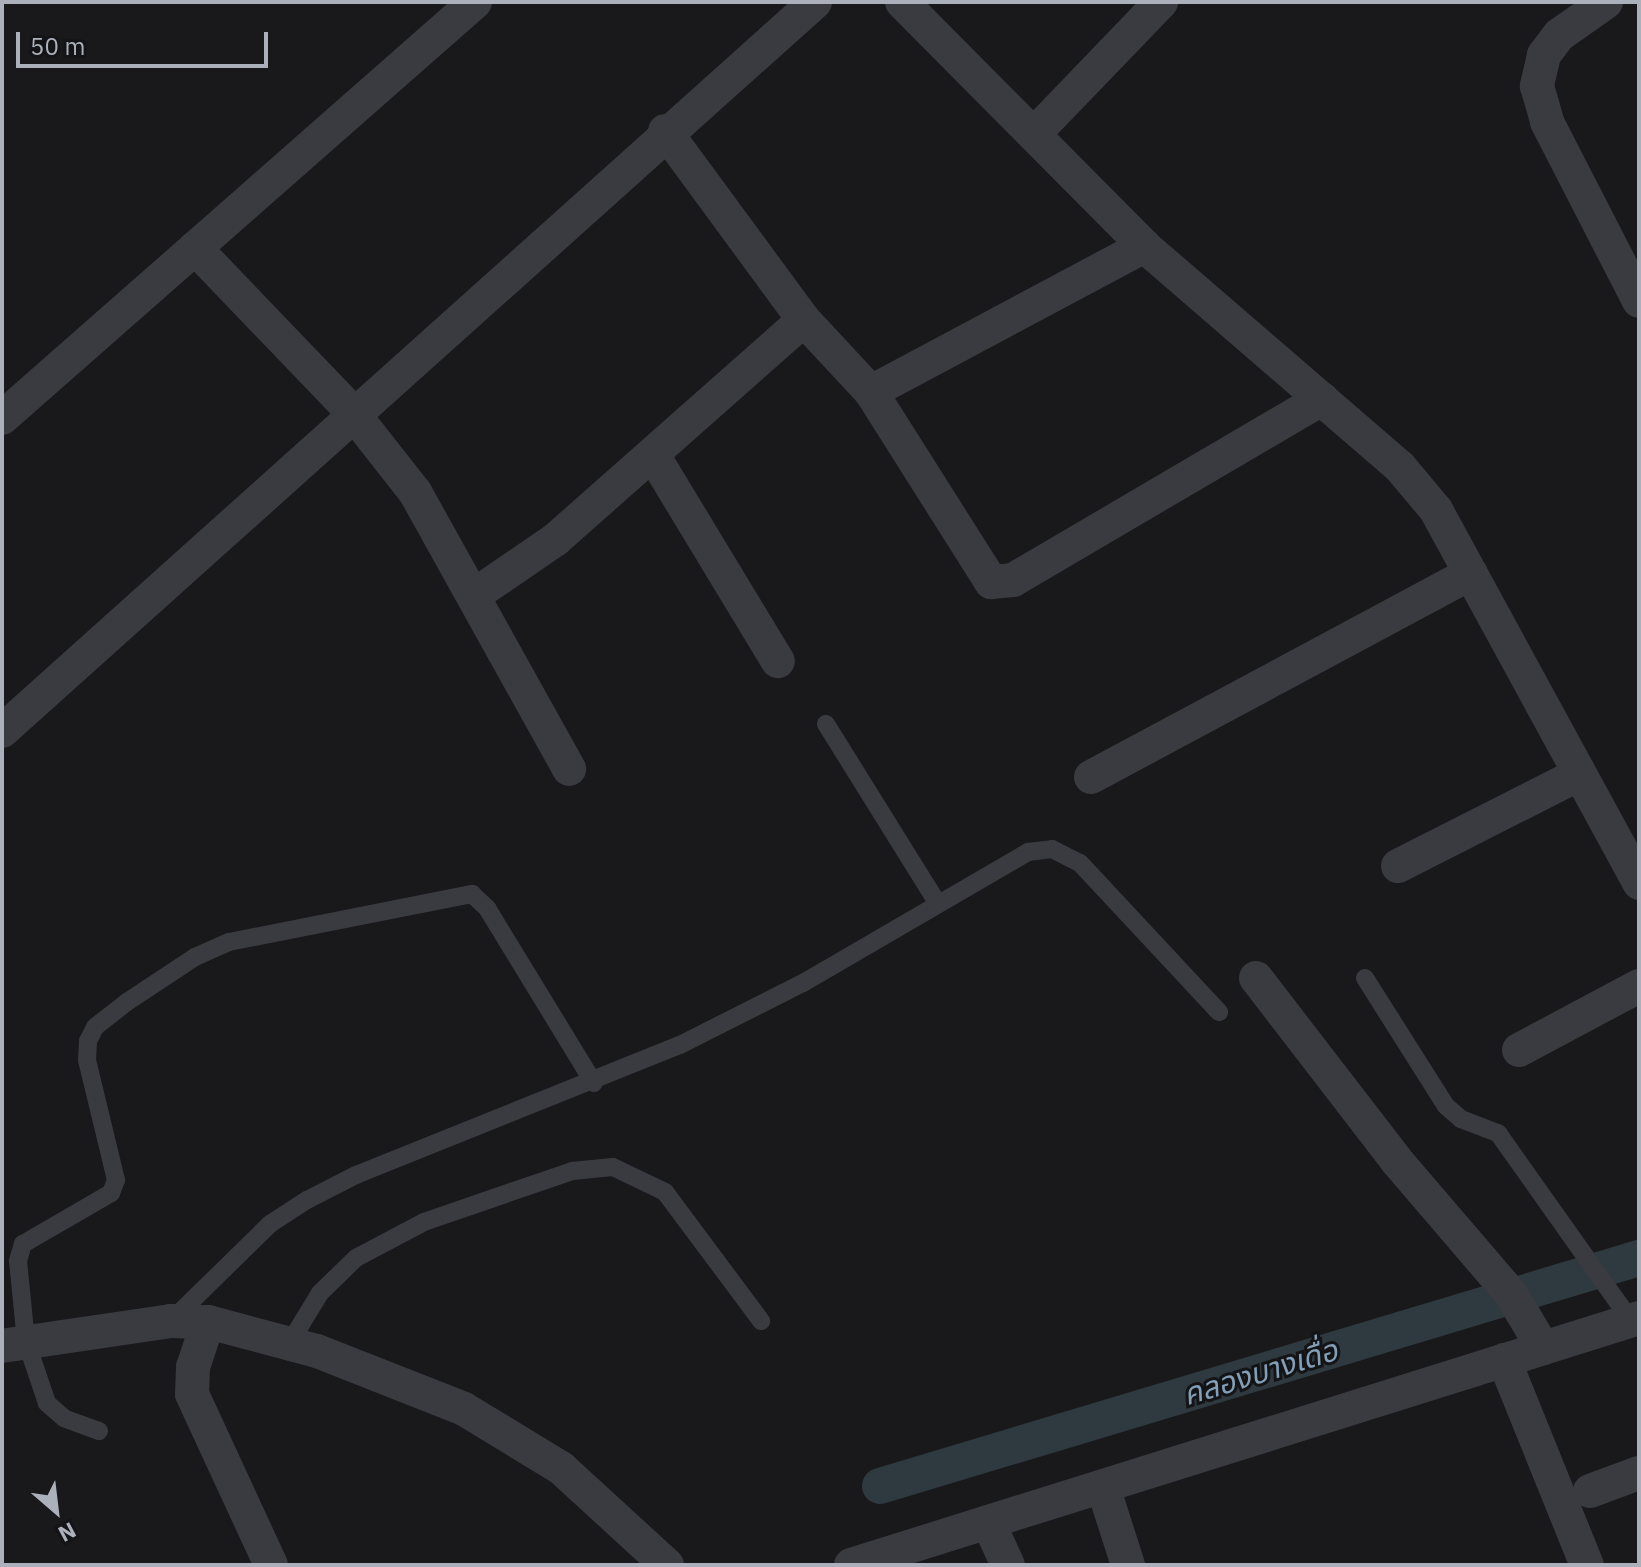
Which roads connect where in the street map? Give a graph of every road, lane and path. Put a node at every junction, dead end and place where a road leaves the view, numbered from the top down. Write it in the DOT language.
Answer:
graph roads {
  1 [pos="475,2"];
  2 [pos="815,2"];
  3 [pos="902,2"];
  4 [pos="1161,2"];
  5 [pos="1606,2"];
  6 [pos="665,131"];
  7 [pos="1035,133"];
  8 [pos="1144,246"];
  9 [pos="195,248"];
  10 [pos="1639,301"];
  11 [pos="804,320"];
  12 [pos="871,392"];
  13 [pos="1322,399"];
  14 [pos="352,412"];
  15 [pos="2,418"];
  16 [pos="653,455"];
  17 [pos="1471,573"];
  18 [pos="476,594"];
  19 [pos="778,661"];
  20 [pos="826,724"];
  21 [pos="2,731"];
  22 [pos="569,769"];
  23 [pos="1579,774"];
  24 [pos="1091,777"];
  25 [pos="1398,866"];
  26 [pos="1639,883"];
  27 [pos="938,904"];
  28 [pos="1256,978"];
  29 [pos="1365,978"];
  30 [pos="1639,986"];
  31 [pos="1219,1012"];
  32 [pos="1519,1050"];
  33 [pos="594,1083"];
  34 [pos="1635,1319"];
  35 [pos="171,1321"];
  36 [pos="761,1321"];
  37 [pos="208,1322"];
  38 [pos="1536,1339"];
  39 [pos="14,1343"];
  40 [pos="289,1344"];
  41 [pos="1504,1360"];
  42 [pos="99,1431"];
  43 [pos="1639,1473"];
  44 [pos="1103,1487"];
  45 [pos="1590,1491"];
  46 [pos="988,1522"];
  47 [pos="271,1565"];
  48 [pos="667,1565"];
  49 [pos="851,1565"];
  50 [pos="1008,1565"];
  51 [pos="1128,1565"];
  52 [pos="1587,1565"];
  1 -- 9 [label="street"];
  2 -- 6 [label="street"];
  3 -- 7 [label="street"];
  4 -- 7 [label="street"];
  5 -- 10 [label="street"];
  6 -- 11 [label="street"];
  6 -- 14 [label="street"];
  7 -- 8 [label="street"];
  8 -- 12 [label="street"];
  8 -- 13 [label="street"];
  9 -- 14 [label="street"];
  9 -- 15 [label="street"];
  11 -- 12 [label="street"];
  11 -- 16 [label="street"];
  12 -- 13 [label="street"];
  13 -- 17 [label="street"];
  14 -- 18 [label="street"];
  14 -- 21 [label="street"];
  16 -- 18 [label="street"];
  16 -- 19 [label="street"];
  17 -- 23 [label="street"];
  17 -- 24 [label="street"];
  18 -- 22 [label="street"];
  20 -- 27 [label="lane"];
  23 -- 25 [label="street"];
  23 -- 26 [label="street"];
  27 -- 31 [label="lane"];
  27 -- 33 [label="lane"];
  28 -- 38 [label="street"];
  29 -- 34 [label="lane"];
  30 -- 32 [label="street"];
  33 -- 35 [label="lane"];
  33 -- 39 [label="lane"];
  34 -- 38 [label="street"];
  35 -- 37 [label="street"];
  35 -- 39 [label="street"];
  36 -- 40 [label="lane"];
  37 -- 40 [label="street"];
  37 -- 47 [label="street"];
  38 -- 41 [label="street"];
  39 -- 42 [label="lane"];
  40 -- 48 [label="street"];
  41 -- 44 [label="street"];
  41 -- 52 [label="street"];
  43 -- 45 [label="street"];
  44 -- 46 [label="street"];
  44 -- 51 [label="street"];
  46 -- 49 [label="street"];
  46 -- 50 [label="street"];
}
